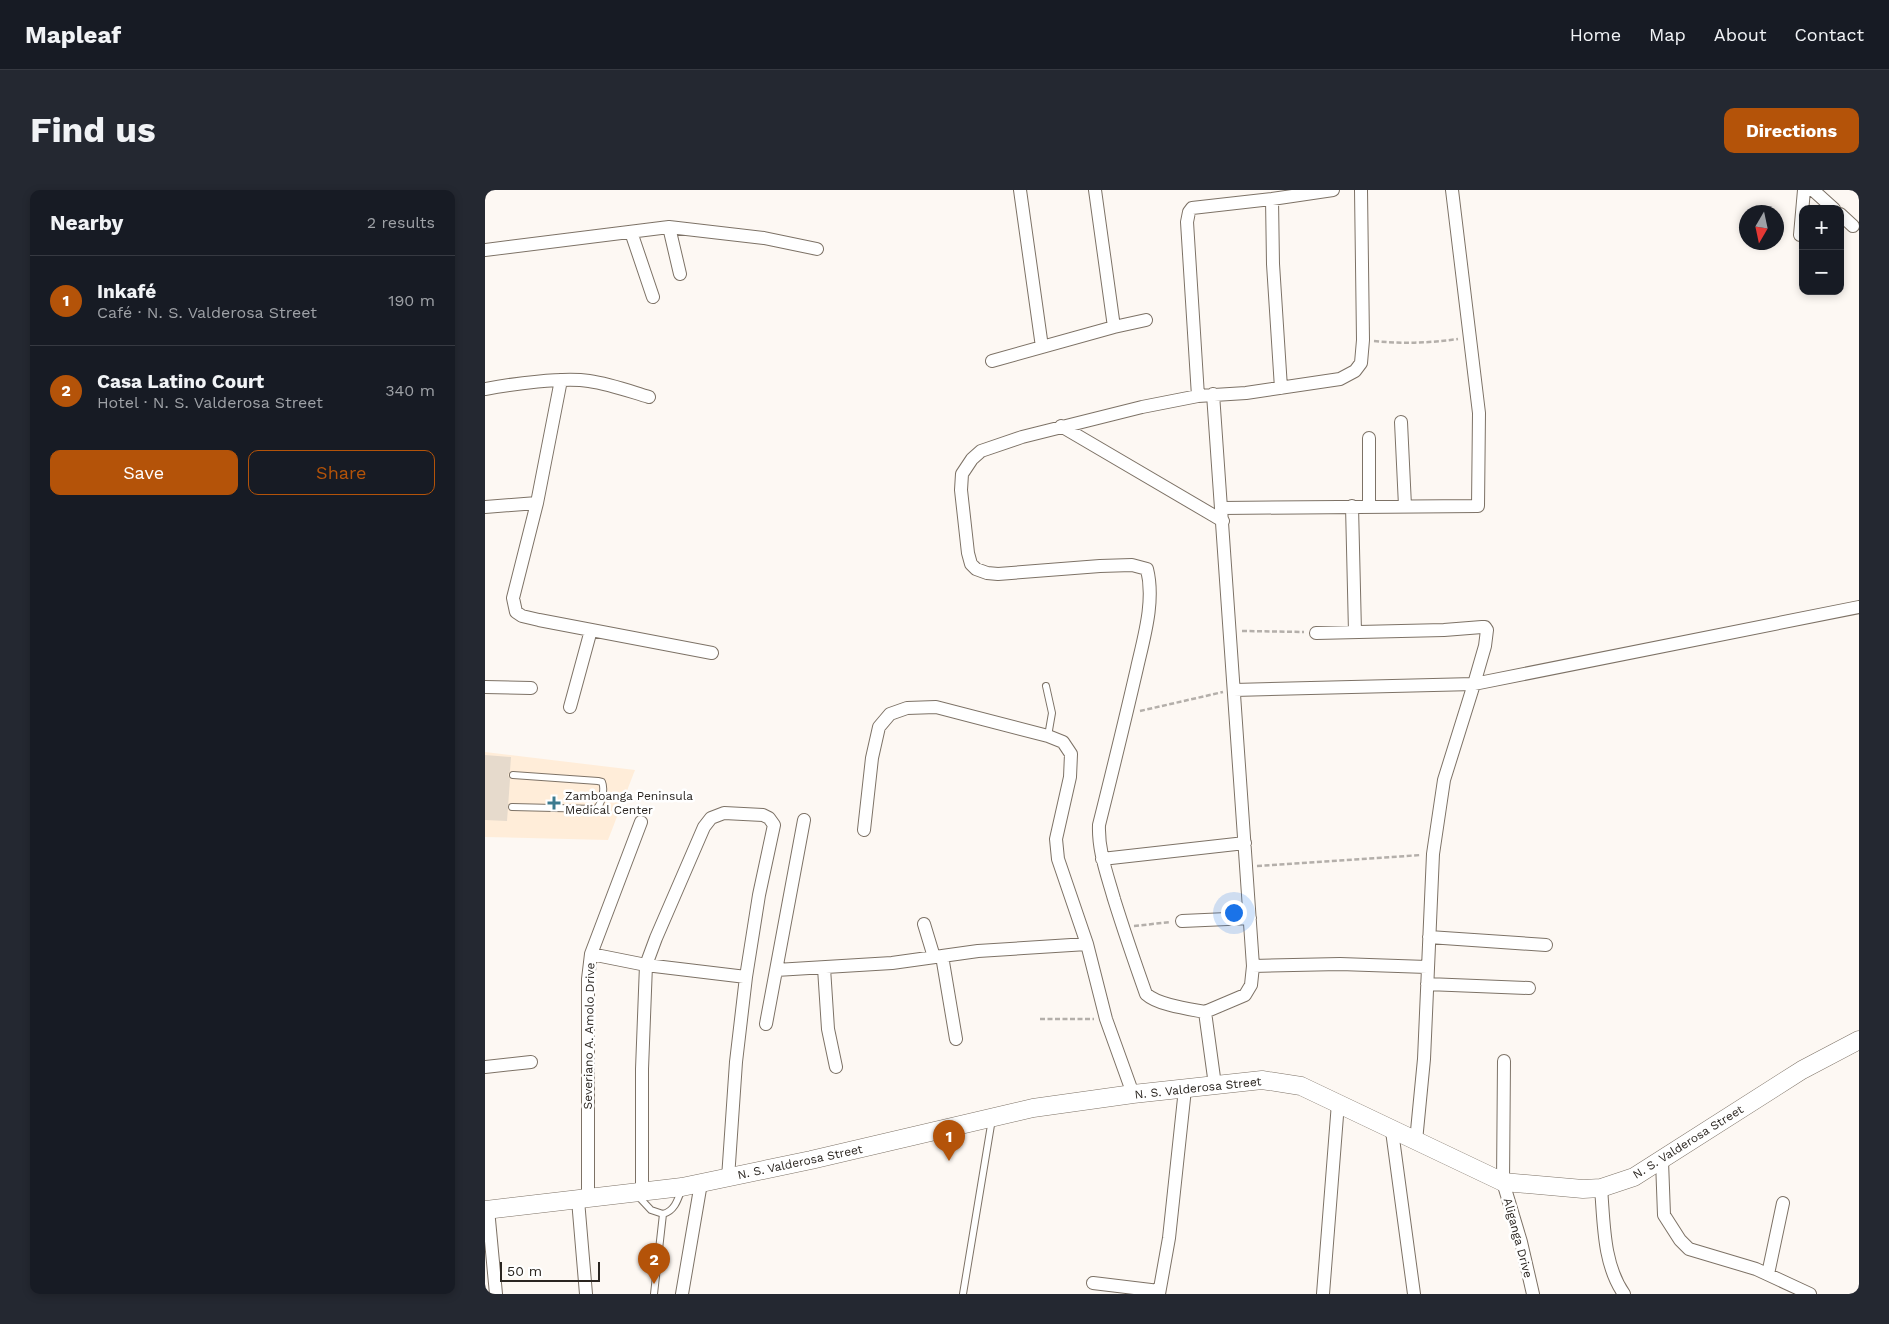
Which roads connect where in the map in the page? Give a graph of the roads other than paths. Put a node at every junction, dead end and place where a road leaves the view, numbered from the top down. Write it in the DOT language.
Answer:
graph roads {
  1 [pos="1020,190"];
  2 [pos="1095,190"];
  3 [pos="1333,190"];
  4 [pos="1361,190"];
  5 [pos="1452,190"];
  6 [pos="1804,190"];
  7 [pos="1813,190"];
  8 [pos="1272,200"];
  9 [pos="1803,205"];
  10 [pos="1830,205"];
  11 [pos="1844,218"];
  12 [pos="1853,226"];
  13 [pos="669,227"];
  14 [pos="631,232"];
  15 [pos="817,249"];
  16 [pos="485,250"];
  17 [pos="680,274"];
  18 [pos="653,297"];
  19 [pos="1146,320"];
  20 [pos="1114,327"];
  21 [pos="1042,347"];
  22 [pos="992,361"];
  23 [pos="561,380"];
  24 [pos="1281,388"];
  25 [pos="485,389"];
  26 [pos="1213,394"];
  27 [pos="1199,396"];
  28 [pos="649,398"];
  29 [pos="1401,422"];
  30 [pos="1061,426"];
  31 [pos="1369,438"];
  32 [pos="537,504"];
  33 [pos="1352,506"];
  34 [pos="1369,506"];
  35 [pos="1405,506"];
  36 [pos="485,507"];
  37 [pos="1222,508"];
  38 [pos="1223,521"];
  39 [pos="1859,607"];
  40 [pos="591,630"];
  41 [pos="1355,632"];
  42 [pos="1316,633"];
  43 [pos="712,653"];
  44 [pos="1474,684"];
  45 [pos="1046,686"];
  46 [pos="485,687"];
  47 [pos="531,688"];
  48 [pos="1235,690"];
  49 [pos="570,707"];
  50 [pos="1048,736"];
  51 [pos="513,775"];
  52 [pos="512,807"];
  53 [pos="804,820"];
  54 [pos="641,822"];
  55 [pos="864,830"];
  56 [pos="1245,842"];
  57 [pos="1102,859"];
  58 [pos="1250,918"];
  59 [pos="1182,921"];
  60 [pos="924,924"];
  61 [pos="1429,936"];
  62 [pos="1087,944"];
  63 [pos="1546,945"];
  64 [pos="591,954"];
  65 [pos="938,957"];
  66 [pos="647,965"];
  67 [pos="1253,966"];
  68 [pos="1427,967"];
  69 [pos="824,968"];
  70 [pos="776,970"];
  71 [pos="746,978"];
  72 [pos="1427,984"];
  73 [pos="1529,988"];
  74 [pos="1205,1012"];
  75 [pos="766,1024"];
  76 [pos="956,1039"];
  77 [pos="1859,1040"];
  78 [pos="1504,1060"];
  79 [pos="531,1062"];
  80 [pos="485,1067"];
  81 [pos="836,1067"];
  82 [pos="1215,1085"];
  83 [pos="1185,1089"];
  84 [pos="1133,1094"];
  85 [pos="1338,1103"];
  86 [pos="992,1118"];
  87 [pos="1392,1131"];
  88 [pos="1416,1141"];
  89 [pos="1662,1161"];
  90 [pos="728,1178"];
  91 [pos="1503,1182"];
  92 [pos="701,1183"];
  93 [pos="682,1187"];
  94 [pos="1601,1188"];
  95 [pos="638,1192"];
  96 [pos="583,1199"];
  97 [pos="1783,1203"];
  98 [pos="486,1210"];
  99 [pos="663,1214"];
  100 [pos="1768,1274"];
  101 [pos="1093,1283"];
  102 [pos="1159,1293"];
  103 [pos="496,1294"];
  104 [pos="586,1294"];
  105 [pos="654,1294"];
  106 [pos="682,1294"];
  107 [pos="963,1294"];
  108 [pos="1323,1294"];
  109 [pos="1415,1294"];
  110 [pos="1533,1294"];
  111 [pos="1625,1294"];
  112 [pos="1810,1294"];
  1 -- 21 [label="street"];
  2 -- 20 [label="street"];
  3 -- 8 [label="street"];
  4 -- 24 [label="street"];
  5 -- 35 [label="street"];
  6 -- 9 [label="street"];
  7 -- 10 [label="street"];
  8 -- 24 [label="street"];
  8 -- 27 [label="street"];
  11 -- 12 [label="street"];
  13 -- 14 [label="street"];
  13 -- 15 [label="street"];
  13 -- 17 [label="street"];
  14 -- 16 [label="street"];
  14 -- 18 [label="street"];
  19 -- 20 [label="street"];
  20 -- 21 [label="street"];
  21 -- 22 [label="street"];
  23 -- 25 [label="street"];
  23 -- 28 [label="street"];
  23 -- 32 [label="street"];
  24 -- 26 [label="street"];
  26 -- 27 [label="street"];
  26 -- 37 [label="street"];
  27 -- 30 [label="street"];
  29 -- 35 [label="street"];
  30 -- 38 [label="street"];
  30 -- 57 [label="street"];
  31 -- 34 [label="street"];
  32 -- 36 [label="street"];
  32 -- 40 [label="street"];
  33 -- 34 [label="street"];
  33 -- 37 [label="street"];
  33 -- 41 [label="street"];
  34 -- 35 [label="street"];
  37 -- 38 [label="street"];
  38 -- 48 [label="street"];
  39 -- 44 [label="street"];
  40 -- 43 [label="street"];
  40 -- 49 [label="street"];
  41 -- 42 [label="street"];
  41 -- 44 [label="street"];
  44 -- 48 [label="street"];
  44 -- 61 [label="street"];
  45 -- 50 [label="lane"];
  46 -- 47 [label="street"];
  48 -- 56 [label="street"];
  50 -- 55 [label="street"];
  50 -- 62 [label="street"];
  51 -- 52 [label="lane"];
  53 -- 70 [label="street"];
  54 -- 64 [label="street, Severiano A. Amolo Drive"];
  56 -- 57 [label="street"];
  56 -- 58 [label="street"];
  57 -- 74 [label="street"];
  58 -- 59 [label="street"];
  58 -- 67 [label="street"];
  60 -- 65 [label="street"];
  61 -- 63 [label="street"];
  61 -- 68 [label="street"];
  62 -- 65 [label="street"];
  62 -- 84 [label="street"];
  64 -- 66 [label="street"];
  64 -- 96 [label="street, Severiano A. Amolo Drive"];
  65 -- 69 [label="street"];
  65 -- 76 [label="street"];
  66 -- 71 [label="street"];
  66 -- 71 [label="street"];
  66 -- 95 [label="street"];
  67 -- 68 [label="street"];
  67 -- 74 [label="street"];
  68 -- 72 [label="street"];
  69 -- 70 [label="street"];
  69 -- 81 [label="street"];
  70 -- 75 [label="street"];
  71 -- 90 [label="street"];
  72 -- 73 [label="street"];
  72 -- 88 [label="street"];
  74 -- 82 [label="street"];
  77 -- 89 [label="main road, N. S. Valderosa Street"];
  78 -- 91 [label="street, Aliganga Drive"];
  79 -- 80 [label="street"];
  82 -- 83 [label="main road, N. S. Valderosa Street"];
  82 -- 85 [label="main road, N. S. Valderosa Street"];
  83 -- 84 [label="main road, N. S. Valderosa Street"];
  83 -- 102 [label="street"];
  84 -- 86 [label="main road, N. S. Valderosa Street"];
  85 -- 87 [label="main road, N. S. Valderosa Street"];
  85 -- 108 [label="street"];
  86 -- 90 [label="main road, N. S. Valderosa Street"];
  86 -- 107 [label="lane"];
  87 -- 88 [label="main road, N. S. Valderosa Street"];
  87 -- 109 [label="street"];
  88 -- 91 [label="main road, N. S. Valderosa Street"];
  89 -- 94 [label="main road, N. S. Valderosa Street"];
  89 -- 100 [label="street"];
  90 -- 92 [label="main road, N. S. Valderosa Street"];
  91 -- 94 [label="main road, N. S. Valderosa Street"];
  91 -- 110 [label="street, Aliganga Drive"];
  92 -- 93 [label="main road, N. S. Valderosa Street"];
  92 -- 106 [label="street"];
  93 -- 95 [label="main road, N. S. Valderosa Street"];
  93 -- 99 [label="lane"];
  94 -- 111 [label="street"];
  95 -- 96 [label="main road, N. S. Valderosa Street"];
  95 -- 99 [label="lane"];
  96 -- 98 [label="main road, N. S. Valderosa Street"];
  96 -- 104 [label="street, Severiano A. Amolo Drive"];
  97 -- 100 [label="street"];
  98 -- 103 [label="street"];
  99 -- 105 [label="lane"];
  100 -- 112 [label="street"];
  101 -- 102 [label="street"];
}
